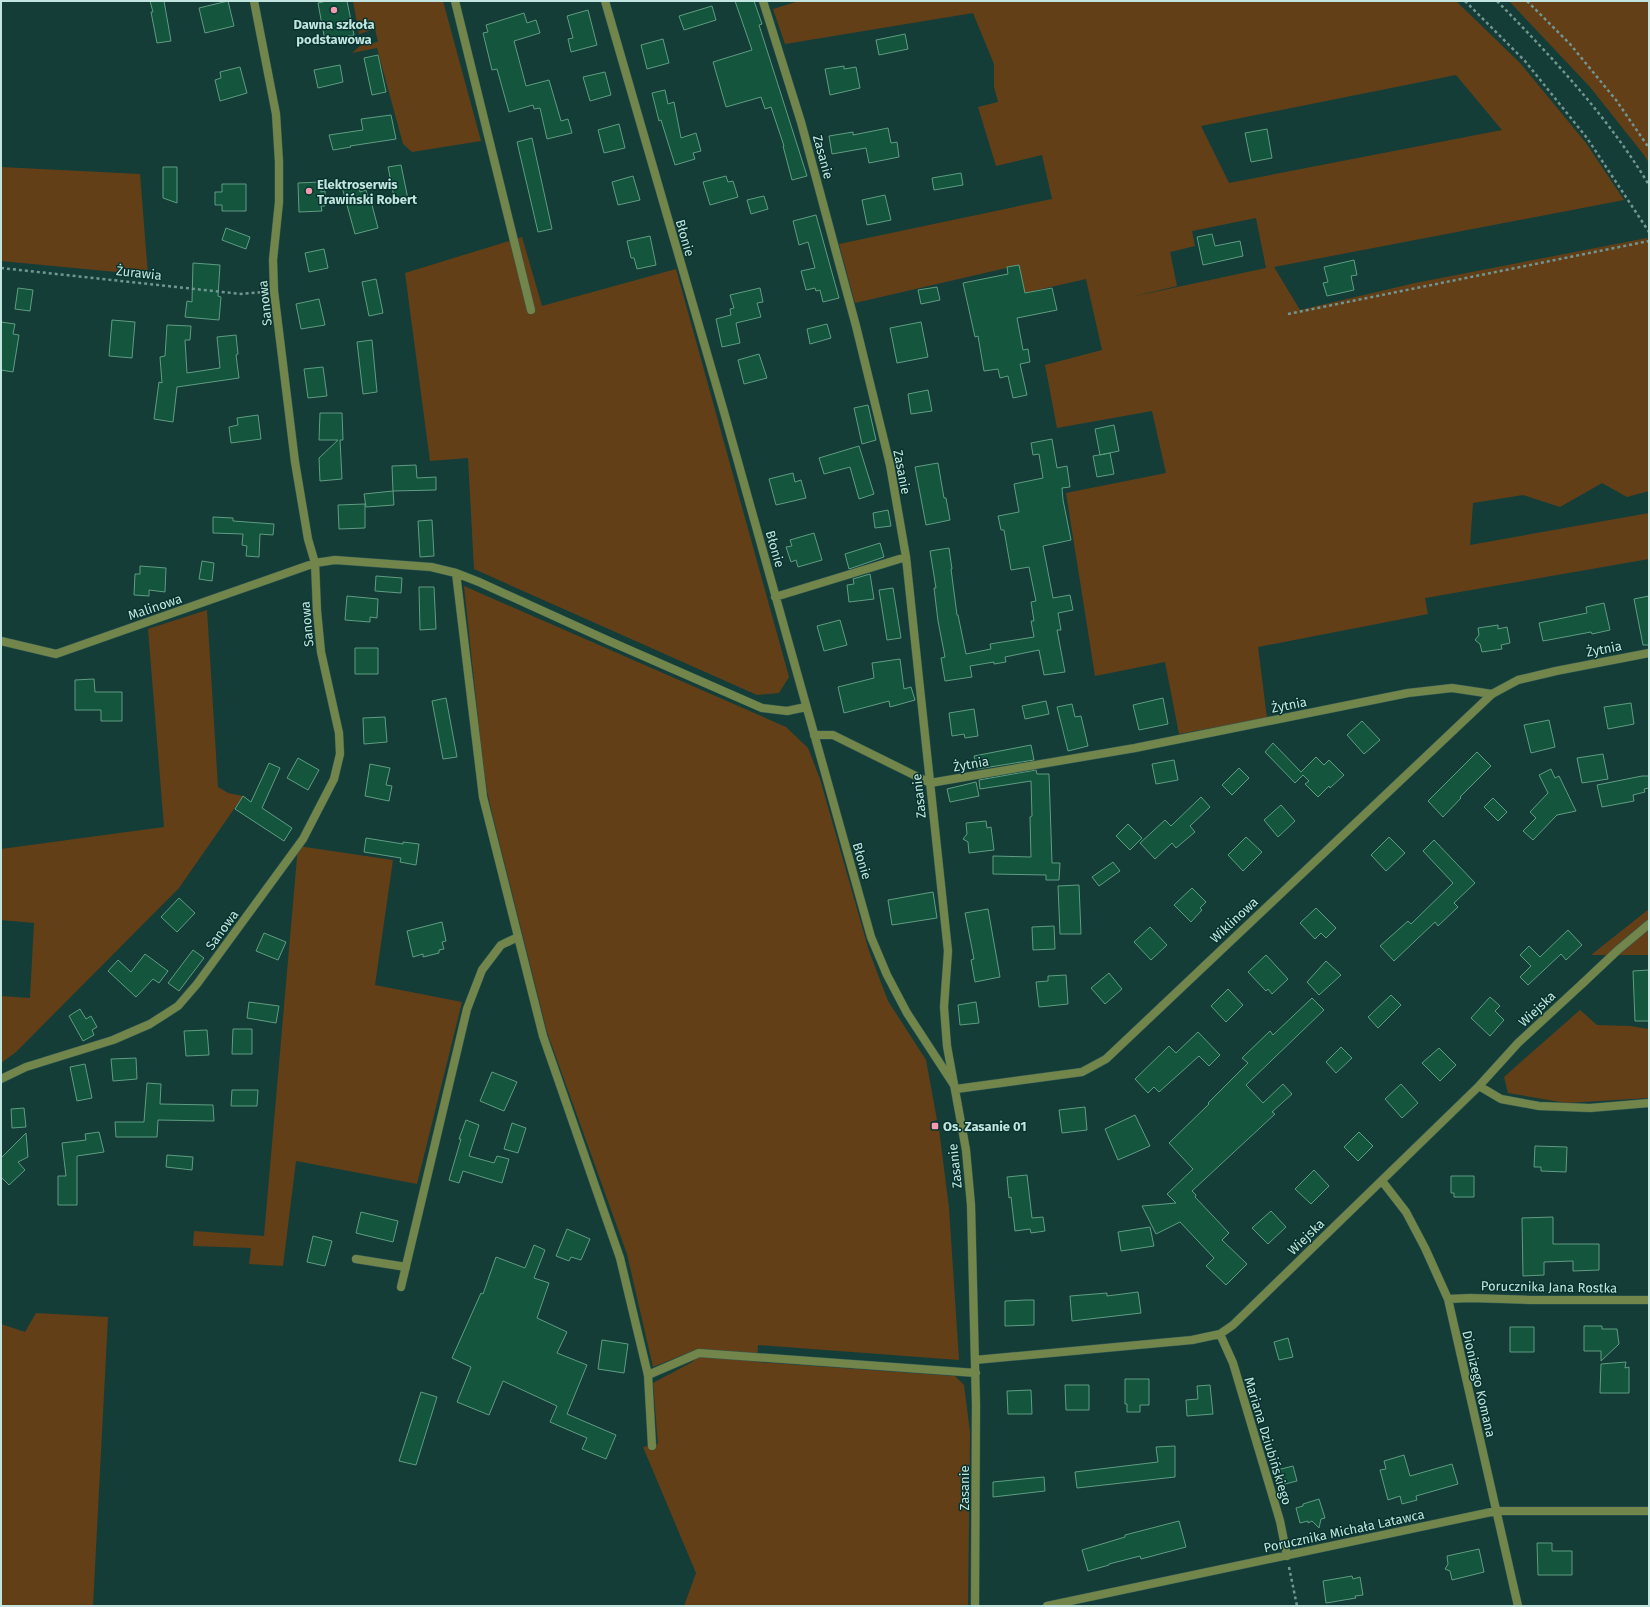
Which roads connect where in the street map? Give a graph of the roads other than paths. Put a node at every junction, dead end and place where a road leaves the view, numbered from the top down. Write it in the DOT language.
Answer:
graph roads {
  1 [pos="254,1"];
  2 [pos="455,1"];
  3 [pos="605,1"];
  4 [pos="763,1"];
  5 [pos="530,310"];
  6 [pos="906,557"];
  7 [pos="316,563"];
  8 [pos="456,573"];
  9 [pos="776,597"];
  10 [pos="1,641"];
  11 [pos="1649,653"];
  12 [pos="1492,694"];
  13 [pos="806,708"];
  14 [pos="814,735"];
  15 [pos="930,783"];
  16 [pos="1649,924"];
  17 [pos="518,937"];
  18 [pos="1,1079"];
  19 [pos="1479,1086"];
  20 [pos="956,1089"];
  21 [pos="1649,1103"];
  22 [pos="1382,1181"];
  23 [pos="356,1259"];
  24 [pos="406,1267"];
  25 [pos="401,1287"];
  26 [pos="1448,1299"];
  27 [pos="1649,1300"];
  28 [pos="1220,1334"];
  29 [pos="975,1360"];
  30 [pos="976,1372"];
  31 [pos="648,1375"];
  32 [pos="652,1446"];
  33 [pos="1496,1511"];
  34 [pos="1649,1511"];
  35 [pos="1287,1556"];
  36 [pos="975,1606"];
  37 [pos="1047,1606"];
  38 [pos="1518,1606"];
  1 -- 7 [label="street, Sanowa"];
  2 -- 5 [label="street"];
  3 -- 9 [label="street, Błonie"];
  4 -- 6 [label="street, Zasanie"];
  6 -- 9 [label="street"];
  6 -- 15 [label="street, Zasanie"];
  7 -- 8 [label="street, Malinowa"];
  7 -- 10 [label="street, Malinowa"];
  7 -- 18 [label="street, Sanowa"];
  8 -- 13 [label="street, Malinowa"];
  8 -- 17 [label="street"];
  9 -- 13 [label="street, Błonie"];
  11 -- 12 [label="street, Żytnia"];
  12 -- 15 [label="street, Żytnia"];
  12 -- 20 [label="street, Wiklinowa"];
  13 -- 14 [label="street, Błonie"];
  14 -- 15 [label="street"];
  14 -- 20 [label="street, Błonie"];
  15 -- 20 [label="street, Zasanie"];
  16 -- 19 [label="street, Wiejska"];
  17 -- 24 [label="street"];
  17 -- 31 [label="street"];
  19 -- 21 [label="street"];
  19 -- 22 [label="street, Wiejska"];
  20 -- 29 [label="street, Zasanie"];
  22 -- 26 [label="street, Dionizego Komana"];
  22 -- 28 [label="street, Wiejska"];
  23 -- 24 [label="street"];
  24 -- 25 [label="street"];
  26 -- 27 [label="street, Porucznika Jana Rostka"];
  26 -- 33 [label="street, Dionizego Komana"];
  28 -- 29 [label="street, Wiejska"];
  28 -- 35 [label="street, Mariana Dziubińskiego"];
  29 -- 30 [label="street, Zasanie"];
  30 -- 31 [label="street"];
  30 -- 36 [label="street, Zasanie"];
  31 -- 32 [label="street"];
  33 -- 34 [label="street, Porucznika Michała Latawca"];
  33 -- 35 [label="street, Porucznika Michała Latawca"];
  33 -- 38 [label="street, Dionizego Komana"];
  35 -- 37 [label="street, Porucznika Michała Latawca"];
}
